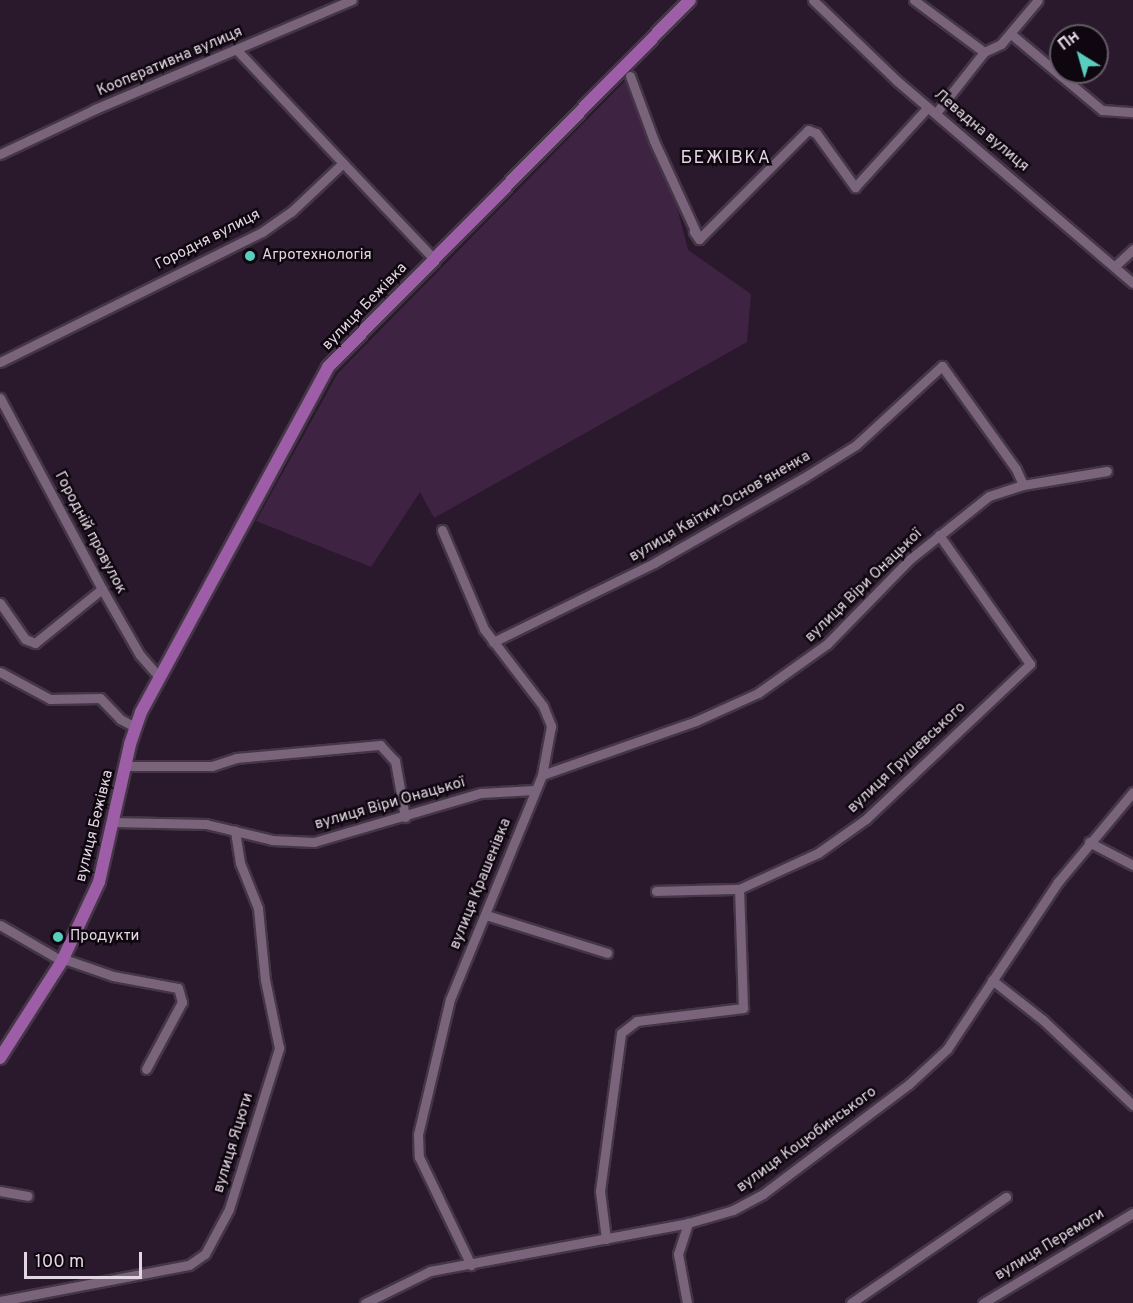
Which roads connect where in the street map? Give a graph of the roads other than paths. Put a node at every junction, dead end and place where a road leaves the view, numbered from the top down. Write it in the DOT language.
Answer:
graph roads {
  1 [pos="352,0"];
  2 [pos="690,0"];
  3 [pos="813,0"];
  4 [pos="914,0"];
  5 [pos="1038,0"];
  6 [pos="1011,34"];
  7 [pos="237,50"];
  8 [pos="984,52"];
  9 [pos="630,76"];
  10 [pos="928,107"];
  11 [pos="1133,112"];
  12 [pos="936,113"];
  13 [pos="0,154"];
  14 [pos="343,163"];
  15 [pos="1133,249"];
  16 [pos="433,258"];
  17 [pos="1115,266"];
  18 [pos="1133,283"];
  19 [pos="0,362"];
  20 [pos="0,398"];
  21 [pos="1107,471"];
  22 [pos="1023,485"];
  23 [pos="442,530"];
  24 [pos="939,535"];
  25 [pos="102,589"];
  26 [pos="0,603"];
  27 [pos="493,642"];
  28 [pos="0,672"];
  29 [pos="159,678"];
  30 [pos="135,727"];
  31 [pos="125,766"];
  32 [pos="542,775"];
  33 [pos="534,790"];
  34 [pos="1133,792"];
  35 [pos="405,817"];
  36 [pos="112,822"];
  37 [pos="235,830"];
  38 [pos="1089,842"];
  39 [pos="1133,865"];
  40 [pos="739,889"];
  41 [pos="656,891"];
  42 [pos="486,915"];
  43 [pos="0,925"];
  44 [pos="606,953"];
  45 [pos="63,960"];
  46 [pos="992,980"];
  47 [pos="0,1058"];
  48 [pos="146,1069"];
  49 [pos="1133,1105"];
  50 [pos="0,1191"];
  51 [pos="28,1196"];
  52 [pos="1006,1197"];
  53 [pos="1133,1213"];
  54 [pos="688,1223"];
  55 [pos="606,1239"];
  56 [pos="471,1265"];
  57 [pos="0,1301"];
  58 [pos="364,1303"];
  59 [pos="687,1303"];
  60 [pos="851,1303"];
  61 [pos="983,1303"];
  1 -- 7 [label="street, Кооперативна вулиця"];
  2 -- 16 [label="main road, вулиця Бежівка"];
  3 -- 10 [label="street, Левадна вулиця"];
  4 -- 8 [label="street"];
  5 -- 6 [label="street"];
  6 -- 8 [label="street"];
  6 -- 11 [label="street"];
  7 -- 13 [label="street, Кооперативна вулиця"];
  7 -- 14 [label="street"];
  8 -- 12 [label="street"];
  9 -- 10 [label="street"];
  10 -- 12 [label="street, Левадна вулиця"];
  12 -- 17 [label="street, Левадна вулиця"];
  14 -- 16 [label="street"];
  14 -- 19 [label="street, Городня вулиця"];
  15 -- 17 [label="street"];
  16 -- 29 [label="main road, вулиця Бежівка"];
  17 -- 18 [label="street, Левадна вулиця"];
  20 -- 25 [label="street, Городній провулок"];
  21 -- 22 [label="street, вулиця Віри Онацької"];
  22 -- 24 [label="street, вулиця Віри Онацької"];
  22 -- 27 [label="street, вулиця Квітки-Основʼяненка"];
  23 -- 27 [label="street, вулиця Крашенівка"];
  24 -- 32 [label="street, вулиця Віри Онацької"];
  24 -- 40 [label="street, вулиця Грушевського"];
  25 -- 26 [label="street"];
  25 -- 29 [label="street, Городній провулок"];
  27 -- 32 [label="street, вулиця Крашенівка"];
  28 -- 30 [label="street"];
  29 -- 30 [label="main road, вулиця Бежівка"];
  30 -- 31 [label="main road, вулиця Бежівка"];
  31 -- 35 [label="street, вулиця Бежівка"];
  31 -- 36 [label="main road, вулиця Бежівка"];
  32 -- 33 [label="street, вулиця Крашенівка"];
  33 -- 35 [label="street, вулиця Віри Онацької"];
  33 -- 42 [label="street, вулиця Крашенівка"];
  34 -- 38 [label="street, вулиця Коцюбинського"];
  35 -- 37 [label="street, вулиця Віри Онацької"];
  36 -- 37 [label="street, вулиця Віри Онацької"];
  36 -- 45 [label="main road, вулиця Бежівка"];
  37 -- 57 [label="street, вулиця Яцюти"];
  38 -- 39 [label="street"];
  38 -- 46 [label="street, вулиця Коцюбинського"];
  40 -- 41 [label="street"];
  40 -- 55 [label="street"];
  42 -- 44 [label="street"];
  42 -- 56 [label="street, вулиця Крашенівка"];
  43 -- 45 [label="street"];
  45 -- 47 [label="main road, вулиця Бежівка"];
  45 -- 48 [label="street"];
  46 -- 49 [label="street"];
  46 -- 54 [label="street, вулиця Коцюбинського"];
  50 -- 51 [label="street"];
  52 -- 60 [label="street"];
  53 -- 61 [label="street, вулиця Перемоги"];
  54 -- 55 [label="street, вулиця Коцюбинського"];
  54 -- 59 [label="street"];
  55 -- 56 [label="street, вулиця Коцюбинського"];
  56 -- 58 [label="street, вулиця Коцюбинського"];
}
